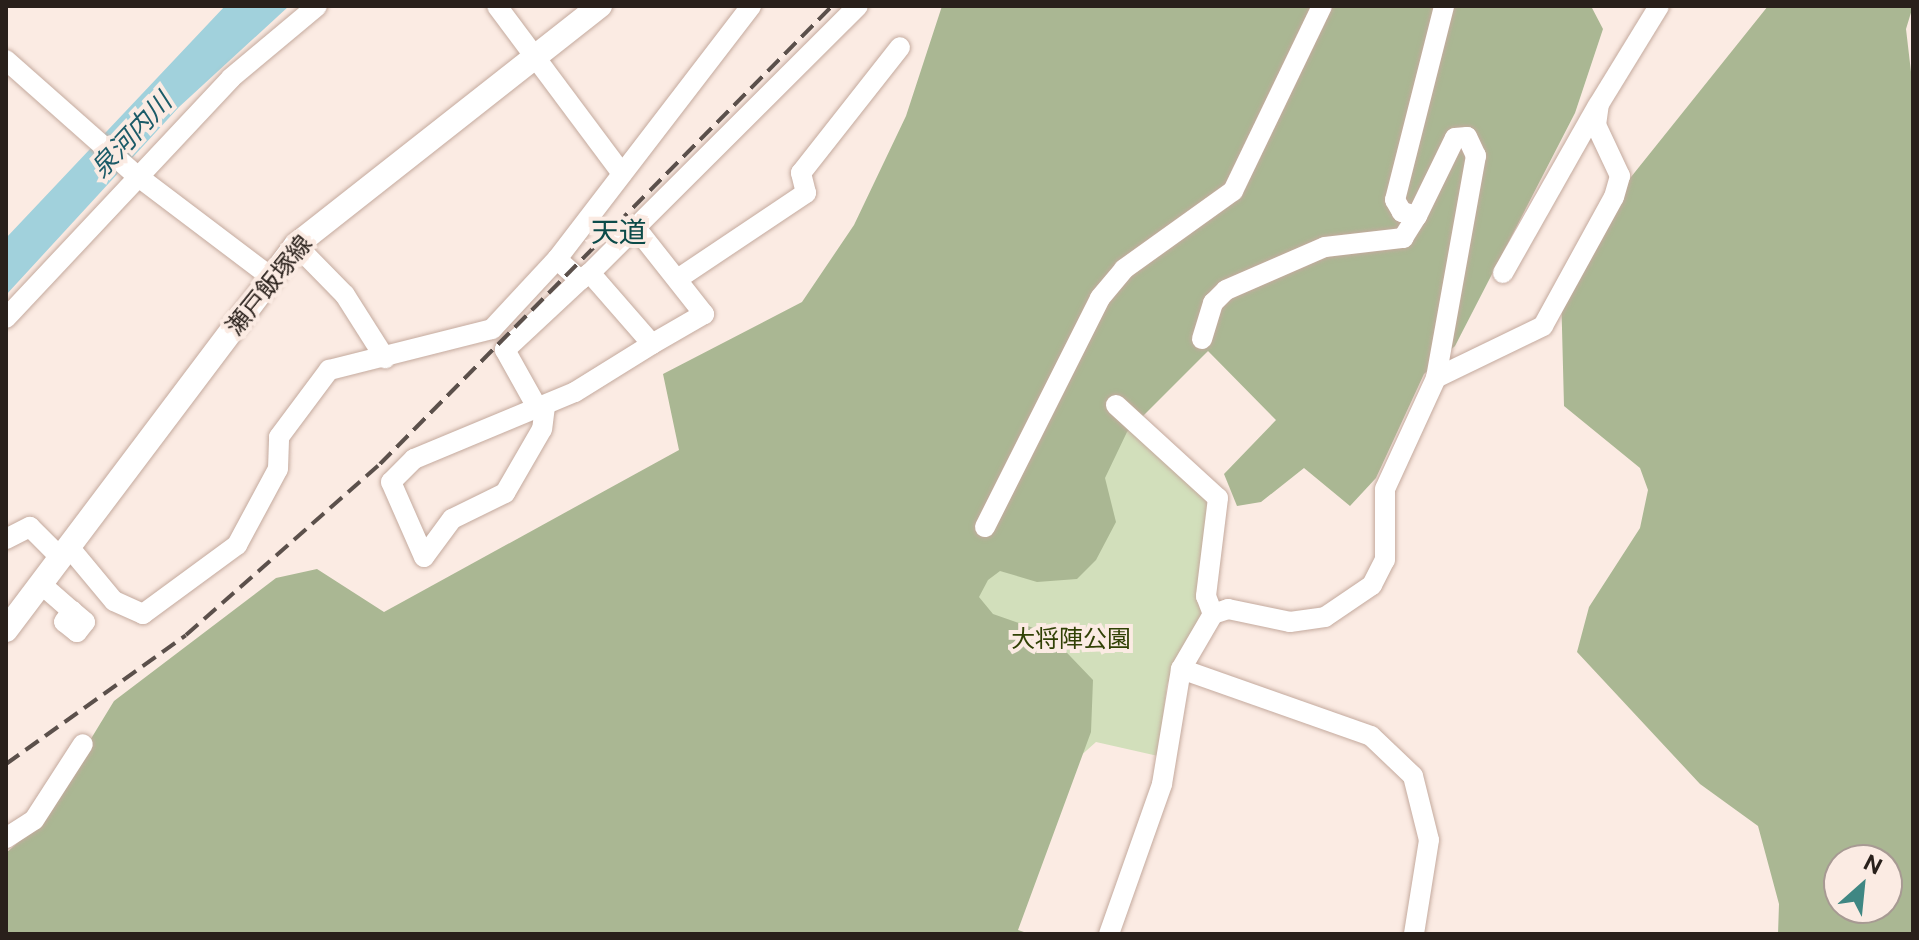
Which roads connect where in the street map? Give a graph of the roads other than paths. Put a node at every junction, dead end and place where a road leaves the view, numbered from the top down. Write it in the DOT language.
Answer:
graph roads {
  1 [pos="317,6"];
  2 [pos="497,6"];
  3 [pos="751,6"];
  4 [pos="858,6"];
  5 [pos="1322,6"];
  6 [pos="1444,6"];
  7 [pos="1659,6"];
  8 [pos="583,11"];
  9 [pos="900,47"];
  10 [pos="535,57"];
  11 [pos="6,60"];
  12 [pos="1599,104"];
  13 [pos="622,174"];
  14 [pos="136,175"];
  15 [pos="1417,216"];
  16 [pos="636,228"];
  17 [pos="296,245"];
  18 [pos="557,259"];
  19 [pos="1503,273"];
  20 [pos="271,277"];
  21 [pos="585,277"];
  22 [pos="679,278"];
  23 [pos="6,318"];
  24 [pos="1202,339"];
  25 [pos="652,344"];
  26 [pos="385,358"];
  27 [pos="1436,378"];
  28 [pos="1116,405"];
  29 [pos="542,408"];
  30 [pos="985,527"];
  31 [pos="6,539"];
  32 [pos="65,552"];
  33 [pos="41,584"];
  34 [pos="72,611"];
  35 [pos="1213,614"];
  36 [pos="6,630"];
  37 [pos="1181,669"];
  38 [pos="83,744"];
  39 [pos="6,838"];
  40 [pos="1109,934"];
  41 [pos="1414,934"];
  1 -- 14 [label="street"];
  2 -- 10 [label="street"];
  3 -- 13 [label="street"];
  4 -- 16 [label="street"];
  5 -- 30 [label="street"];
  6 -- 15 [label="street"];
  7 -- 12 [label="street"];
  8 -- 10 [label="main road, 瀬戸飯塚線"];
  9 -- 22 [label="street"];
  10 -- 13 [label="street"];
  10 -- 17 [label="main road, 瀬戸飯塚線"];
  11 -- 14 [label="street"];
  12 -- 19 [label="street"];
  12 -- 27 [label="street"];
  13 -- 18 [label="street"];
  14 -- 20 [label="street"];
  14 -- 23 [label="street"];
  15 -- 24 [label="street"];
  15 -- 27 [label="street"];
  16 -- 21 [label="street"];
  16 -- 22 [label="street"];
  17 -- 20 [label="main road, 瀬戸飯塚線"];
  17 -- 26 [label="street"];
  18 -- 21 [label="street"];
  18 -- 26 [label="street"];
  20 -- 32 [label="main road, 瀬戸飯塚線"];
  21 -- 25 [label="street"];
  21 -- 29 [label="street"];
  22 -- 25 [label="street"];
  25 -- 29 [label="street"];
  26 -- 32 [label="street"];
  27 -- 35 [label="street"];
  28 -- 35 [label="street"];
  29 -- 29 [label="street"];
  31 -- 32 [label="street"];
  32 -- 33 [label="main road, 瀬戸飯塚線"];
  33 -- 34 [label="street"];
  33 -- 36 [label="main road, 瀬戸飯塚線"];
  35 -- 37 [label="street"];
  37 -- 40 [label="street"];
  37 -- 41 [label="street"];
  38 -- 39 [label="street"];
}
